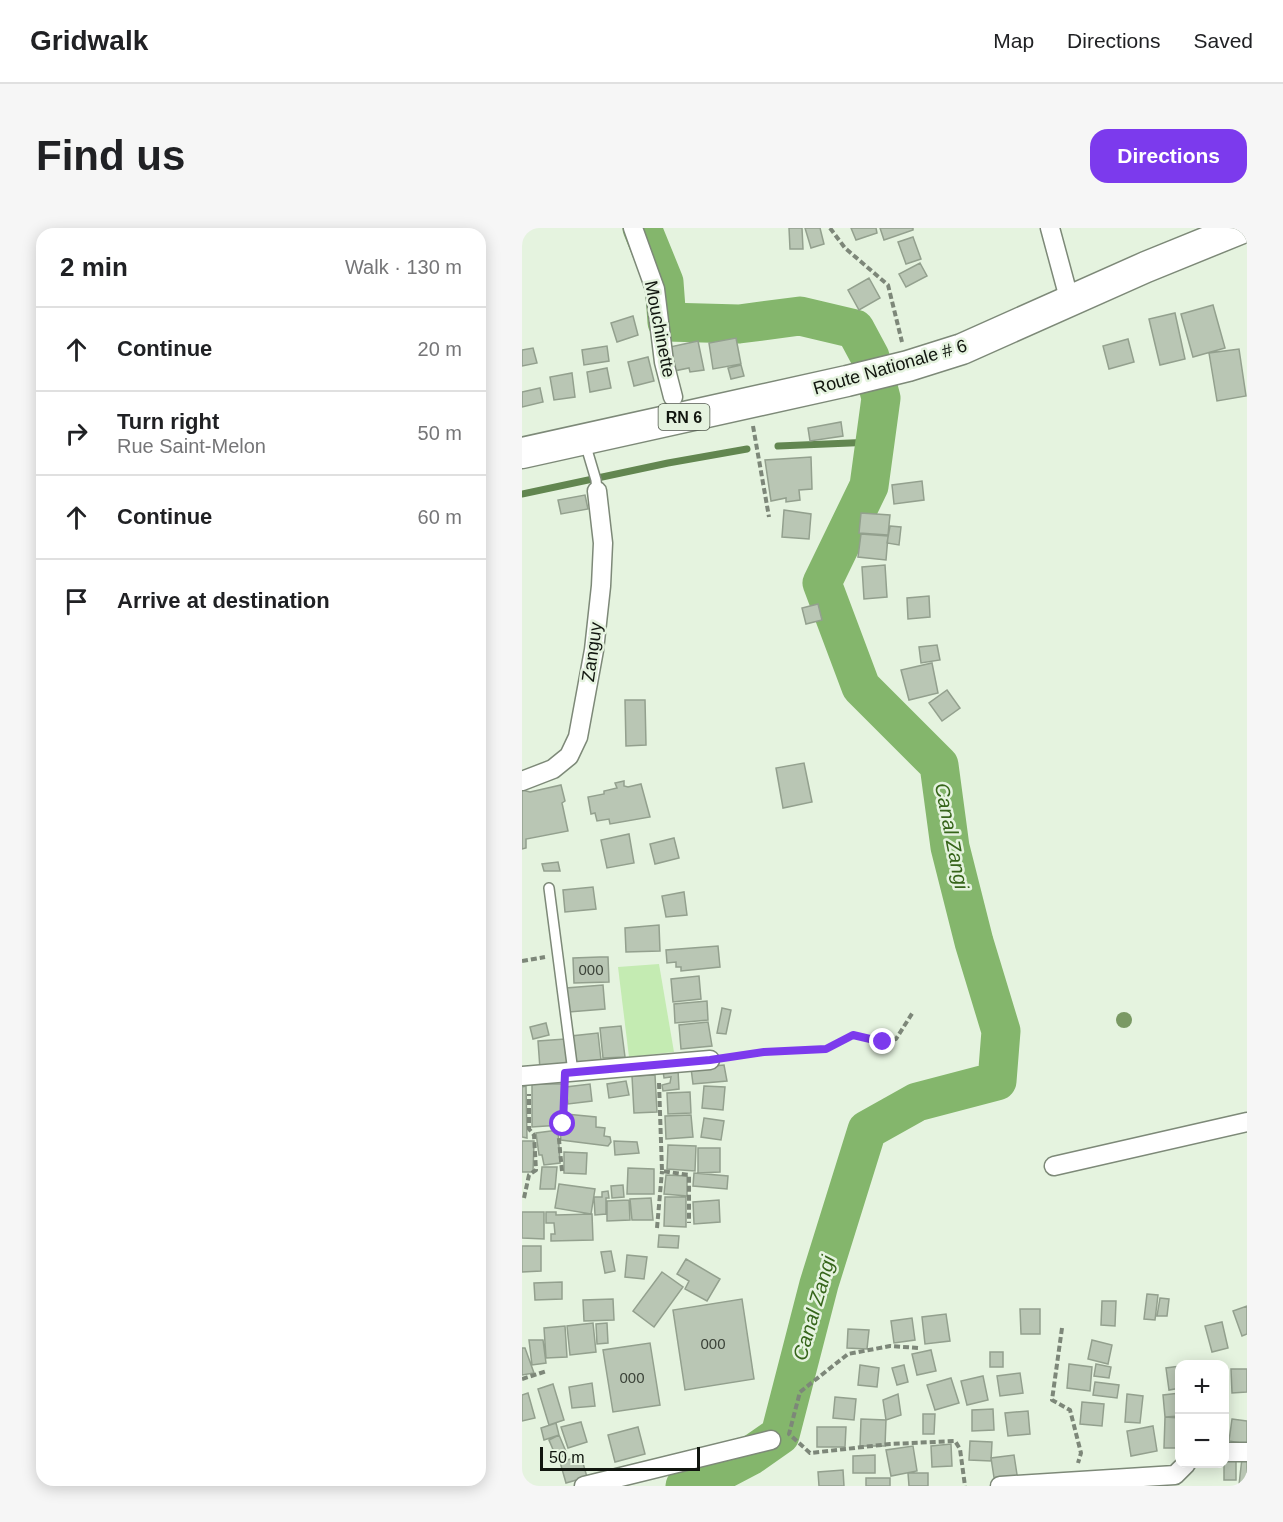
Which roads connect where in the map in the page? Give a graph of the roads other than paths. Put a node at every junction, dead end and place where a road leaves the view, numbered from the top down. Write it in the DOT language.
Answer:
graph roads {
  1 [pos="633,228"];
  2 [pos="1050,228"];
  3 [pos="1242,228"];
  4 [pos="1070,302"];
  5 [pos="673,397"];
  6 [pos="584,441"];
  7 [pos="522,453"];
  8 [pos="596,482"];
  9 [pos="522,781"];
  10 [pos="549,888"];
  11 [pos="710,1060"];
  12 [pos="569,1072"];
  13 [pos="525,1076"];
  14 [pos="1247,1122"];
  15 [pos="1054,1166"];
  16 [pos="771,1440"];
  17 [pos="1229,1452"];
  18 [pos="1247,1452"];
  19 [pos="1179,1475"];
  20 [pos="1073,1484"];
  21 [pos="584,1486"];
  22 [pos="1000,1486"];
  1 -- 5 [label="street, Mouchinette"];
  2 -- 4 [label="street"];
  3 -- 4 [label="main road, Route Nationale # 6 / RN 6"];
  4 -- 6 [label="main road, Route Nationale # 6 / RN 6"];
  6 -- 7 [label="main road, Route Nationale # 6 / RN 6"];
  6 -- 8 [label="lane"];
  8 -- 9 [label="street, Zanguy"];
  10 -- 12 [label="lane"];
  11 -- 12 [label="street"];
  12 -- 13 [label="street"];
  14 -- 15 [label="street"];
  16 -- 21 [label="street"];
  17 -- 18 [label="street"];
  19 -- 20 [label="street"];
  20 -- 22 [label="street"];
}
